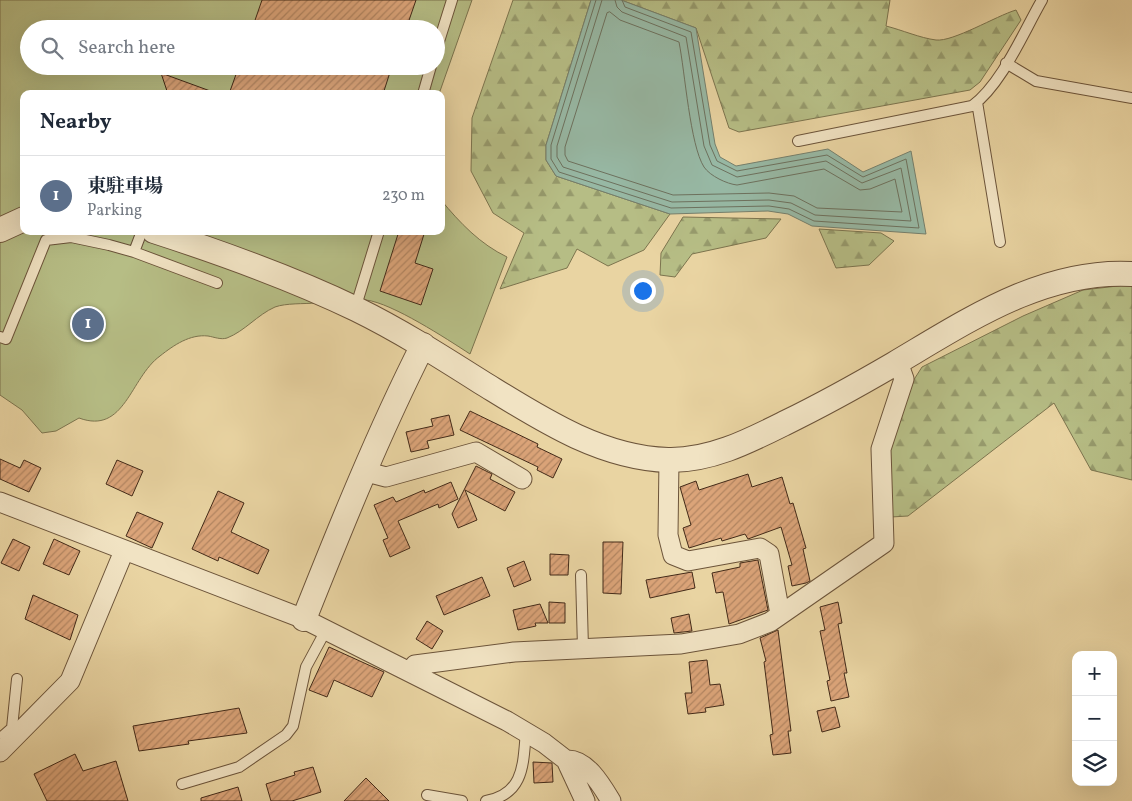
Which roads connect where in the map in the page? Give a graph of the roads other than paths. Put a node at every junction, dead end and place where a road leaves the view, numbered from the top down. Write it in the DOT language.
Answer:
graph roads {
  1 [pos="452,0"];
  2 [pos="1042,0"];
  3 [pos="445,22"];
  4 [pos="1006,63"];
  5 [pos="428,75"];
  6 [pos="424,90"];
  7 [pos="1132,98"];
  8 [pos="977,102"];
  9 [pos="798,141"];
  10 [pos="20,221"];
  11 [pos="0,230"];
  12 [pos="140,235"];
  13 [pos="165,235"];
  14 [pos="379,235"];
  15 [pos="1000,242"];
  16 [pos="134,252"];
  17 [pos="1132,274"];
  18 [pos="217,282"];
  19 [pos="355,308"];
  20 [pos="0,337"];
  21 [pos="423,345"];
  22 [pos="898,362"];
  23 [pos="669,460"];
  24 [pos="363,471"];
  25 [pos="522,480"];
  26 [pos="0,502"];
  27 [pos="124,551"];
  28 [pos="581,575"];
  29 [pos="780,614"];
  30 [pos="304,619"];
  31 [pos="326,630"];
  32 [pos="583,648"];
  33 [pos="411,672"];
  34 [pos="17,679"];
  35 [pos="526,731"];
  36 [pos="0,739"];
  37 [pos="0,752"];
  38 [pos="566,760"];
  39 [pos="182,784"];
  40 [pos="428,795"];
  41 [pos="462,801"];
  42 [pos="487,801"];
  43 [pos="585,801"];
  44 [pos="611,801"];
  1 -- 3 [label="lane"];
  2 -- 4 [label="lane"];
  4 -- 7 [label="lane"];
  4 -- 8 [label="lane"];
  5 -- 6 [label="lane"];
  8 -- 9 [label="lane"];
  8 -- 15 [label="lane"];
  10 -- 11 [label="street"];
  12 -- 16 [label="lane"];
  13 -- 19 [label="street"];
  14 -- 19 [label="lane"];
  16 -- 18 [label="lane"];
  16 -- 20 [label="lane"];
  17 -- 22 [label="street"];
  19 -- 21 [label="street"];
  21 -- 23 [label="street"];
  21 -- 24 [label="street"];
  22 -- 23 [label="street"];
  22 -- 29 [label="street"];
  23 -- 29 [label="street"];
  24 -- 25 [label="street"];
  24 -- 30 [label="street"];
  26 -- 27 [label="street"];
  27 -- 30 [label="street"];
  27 -- 37 [label="street"];
  28 -- 32 [label="lane"];
  29 -- 32 [label="street"];
  30 -- 31 [label="street"];
  31 -- 33 [label="street"];
  31 -- 39 [label="lane"];
  32 -- 33 [label="street"];
  33 -- 35 [label="street"];
  34 -- 36 [label="lane"];
  35 -- 38 [label="street"];
  35 -- 42 [label="lane"];
  38 -- 43 [label="street"];
  38 -- 44 [label="street"];
  40 -- 41 [label="lane"];
}
